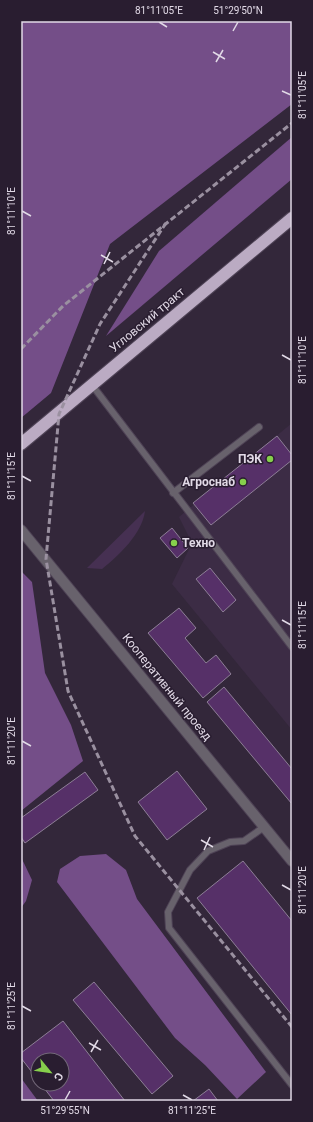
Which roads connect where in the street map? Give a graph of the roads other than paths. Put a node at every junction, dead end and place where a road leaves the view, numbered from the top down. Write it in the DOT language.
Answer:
graph roads {
  1 [pos="292,218"];
  2 [pos="92,385"];
  3 [pos="259,426"];
  4 [pos="21,444"];
  5 [pos="173,493"];
  6 [pos="21,530"];
  7 [pos="292,648"];
  8 [pos="264,827"];
  9 [pos="292,861"];
  10 [pos="292,1085"];
  1 -- 2 [label="highway, Угловский тракт"];
  2 -- 4 [label="highway, Угловский тракт"];
  2 -- 5 [label="lane"];
  3 -- 5 [label="lane"];
  5 -- 7 [label="lane"];
  6 -- 8 [label="street, Кооперативный проезд"];
  8 -- 9 [label="street, Кооперативный проезд"];
  8 -- 10 [label="lane"];
}
